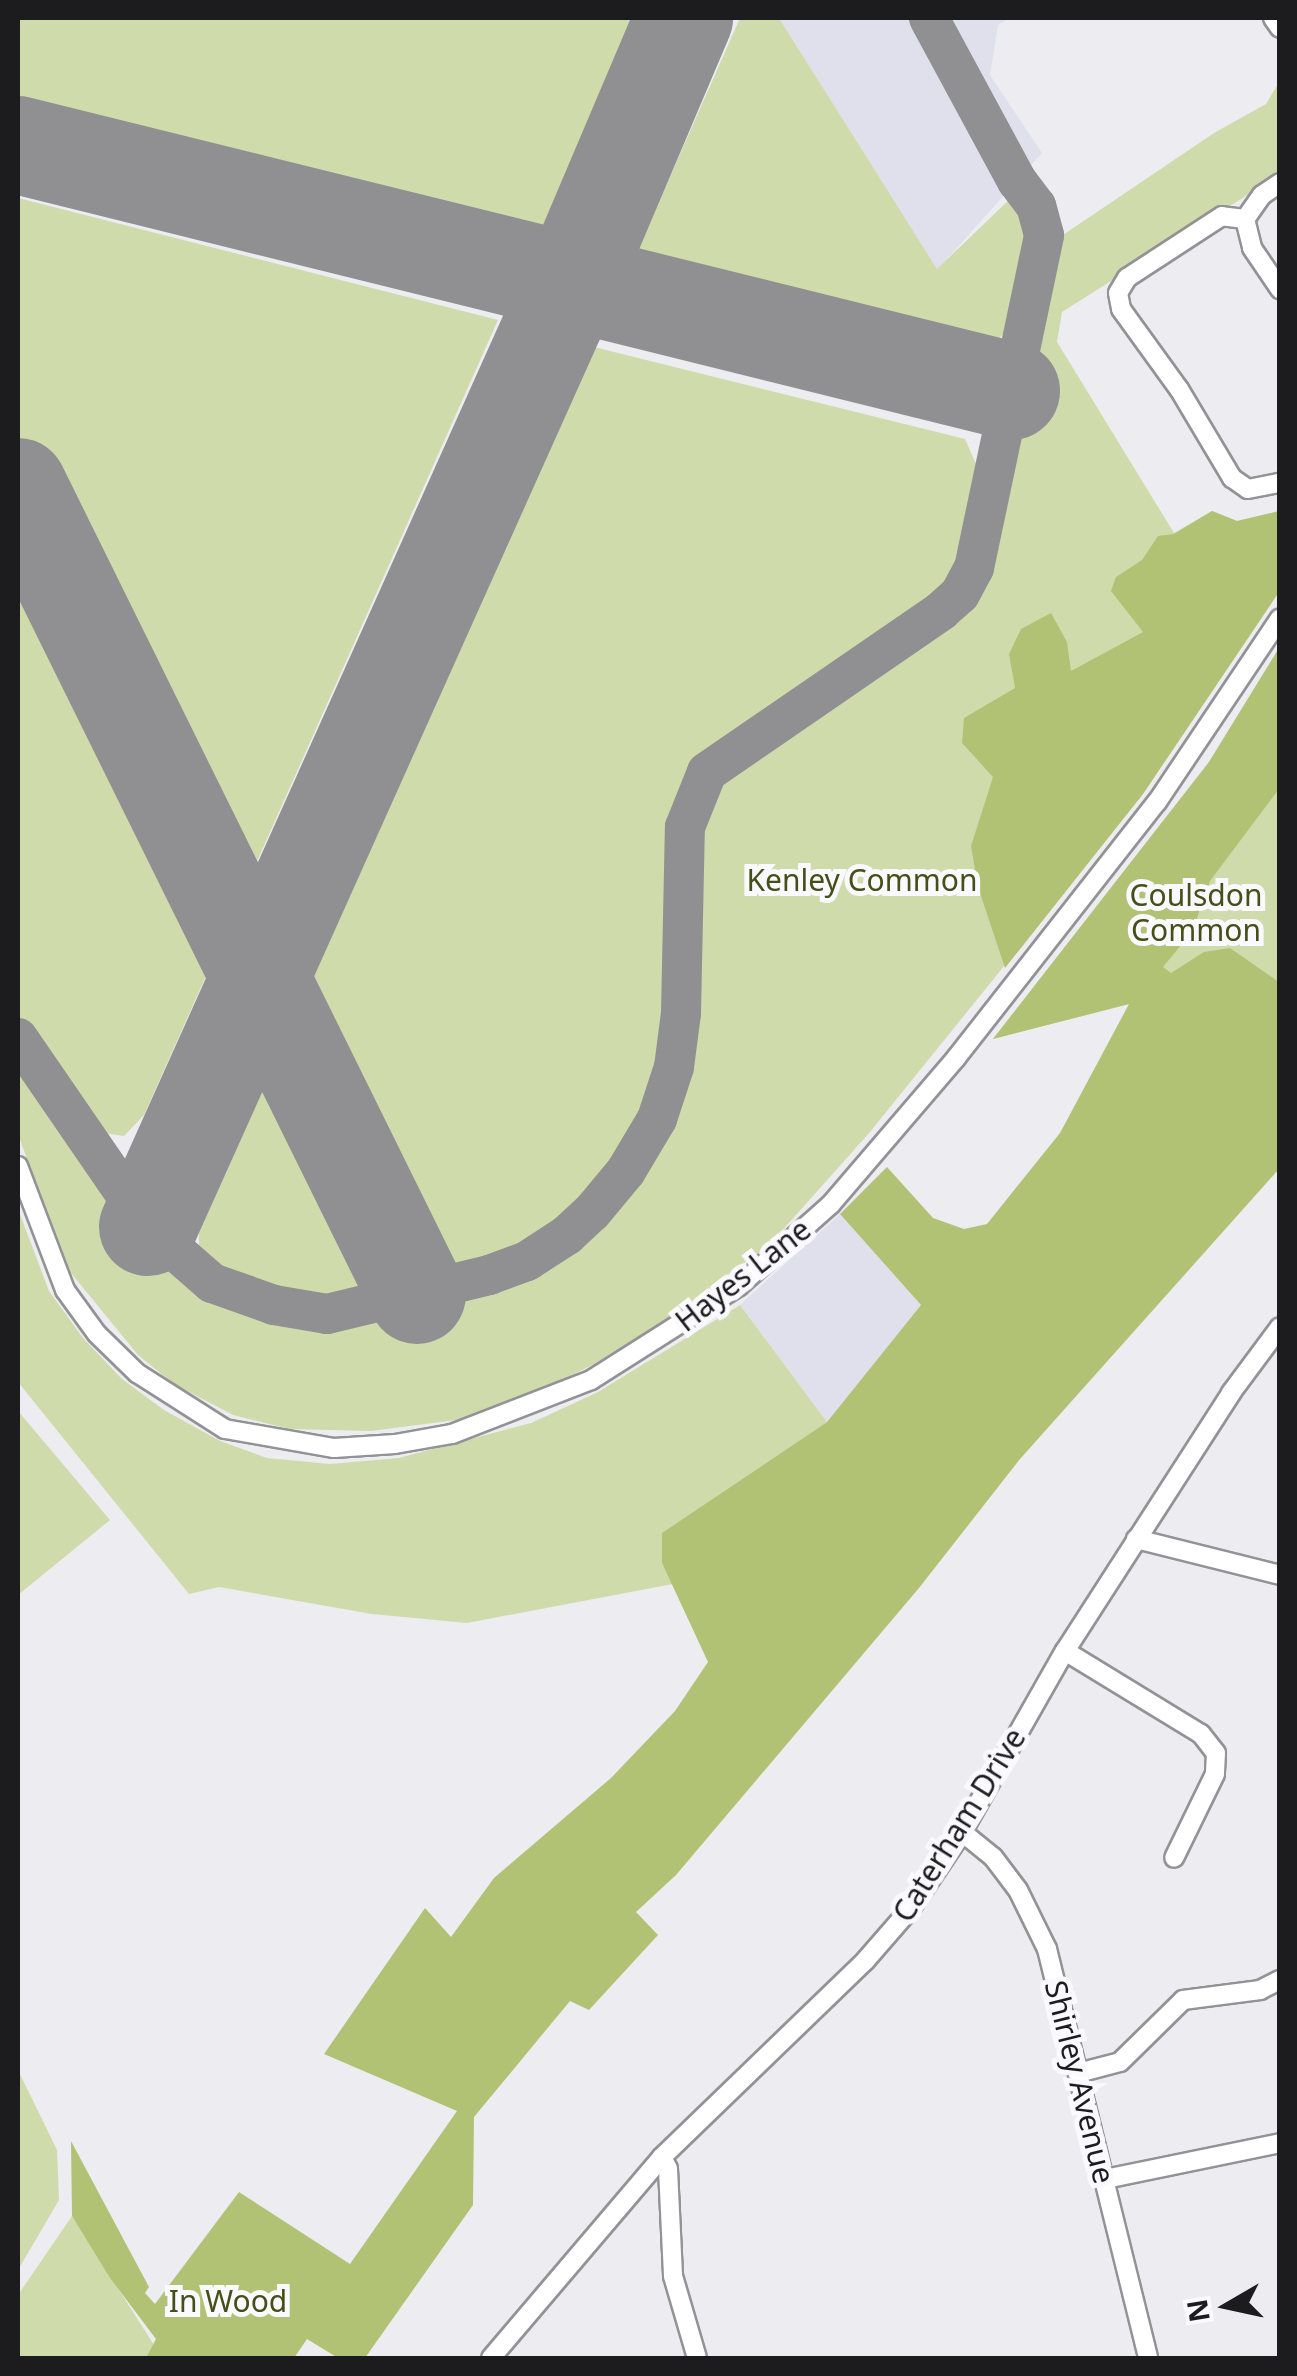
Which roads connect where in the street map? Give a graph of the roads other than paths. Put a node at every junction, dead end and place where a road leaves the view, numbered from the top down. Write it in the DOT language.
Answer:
graph roads {
  1 [pos="1273,18"];
  2 [pos="1280,28"];
  3 [pos="1280,184"];
  4 [pos="1245,219"];
  5 [pos="1280,289"];
  6 [pos="1280,483"];
  7 [pos="1280,618"];
  8 [pos="18,1166"];
  9 [pos="1280,1326"];
  10 [pos="1136,1540"];
  11 [pos="1280,1575"];
  12 [pos="1065,1651"];
  13 [pos="962,1832"];
  14 [pos="1174,1858"];
  15 [pos="1280,1980"];
  16 [pos="1078,2072"];
  17 [pos="1280,2143"];
  18 [pos="662,2157"];
  19 [pos="1105,2179"];
  20 [pos="491,2358"];
  21 [pos="697,2358"];
  22 [pos="1148,2358"];
  1 -- 2 [label="street"];
  3 -- 4 [label="street"];
  4 -- 5 [label="street"];
  4 -- 6 [label="street"];
  7 -- 8 [label="street, Hayes Lane"];
  9 -- 10 [label="street, Caterham Drive"];
  10 -- 11 [label="street"];
  10 -- 12 [label="street, Caterham Drive"];
  12 -- 13 [label="street, Caterham Drive"];
  12 -- 14 [label="street"];
  13 -- 16 [label="street, Shirley Avenue"];
  13 -- 18 [label="street, Caterham Drive"];
  15 -- 16 [label="street"];
  16 -- 19 [label="street, Shirley Avenue"];
  17 -- 19 [label="street"];
  18 -- 20 [label="street, Caterham Drive"];
  18 -- 21 [label="street"];
  19 -- 22 [label="street, Shirley Avenue"];
}
